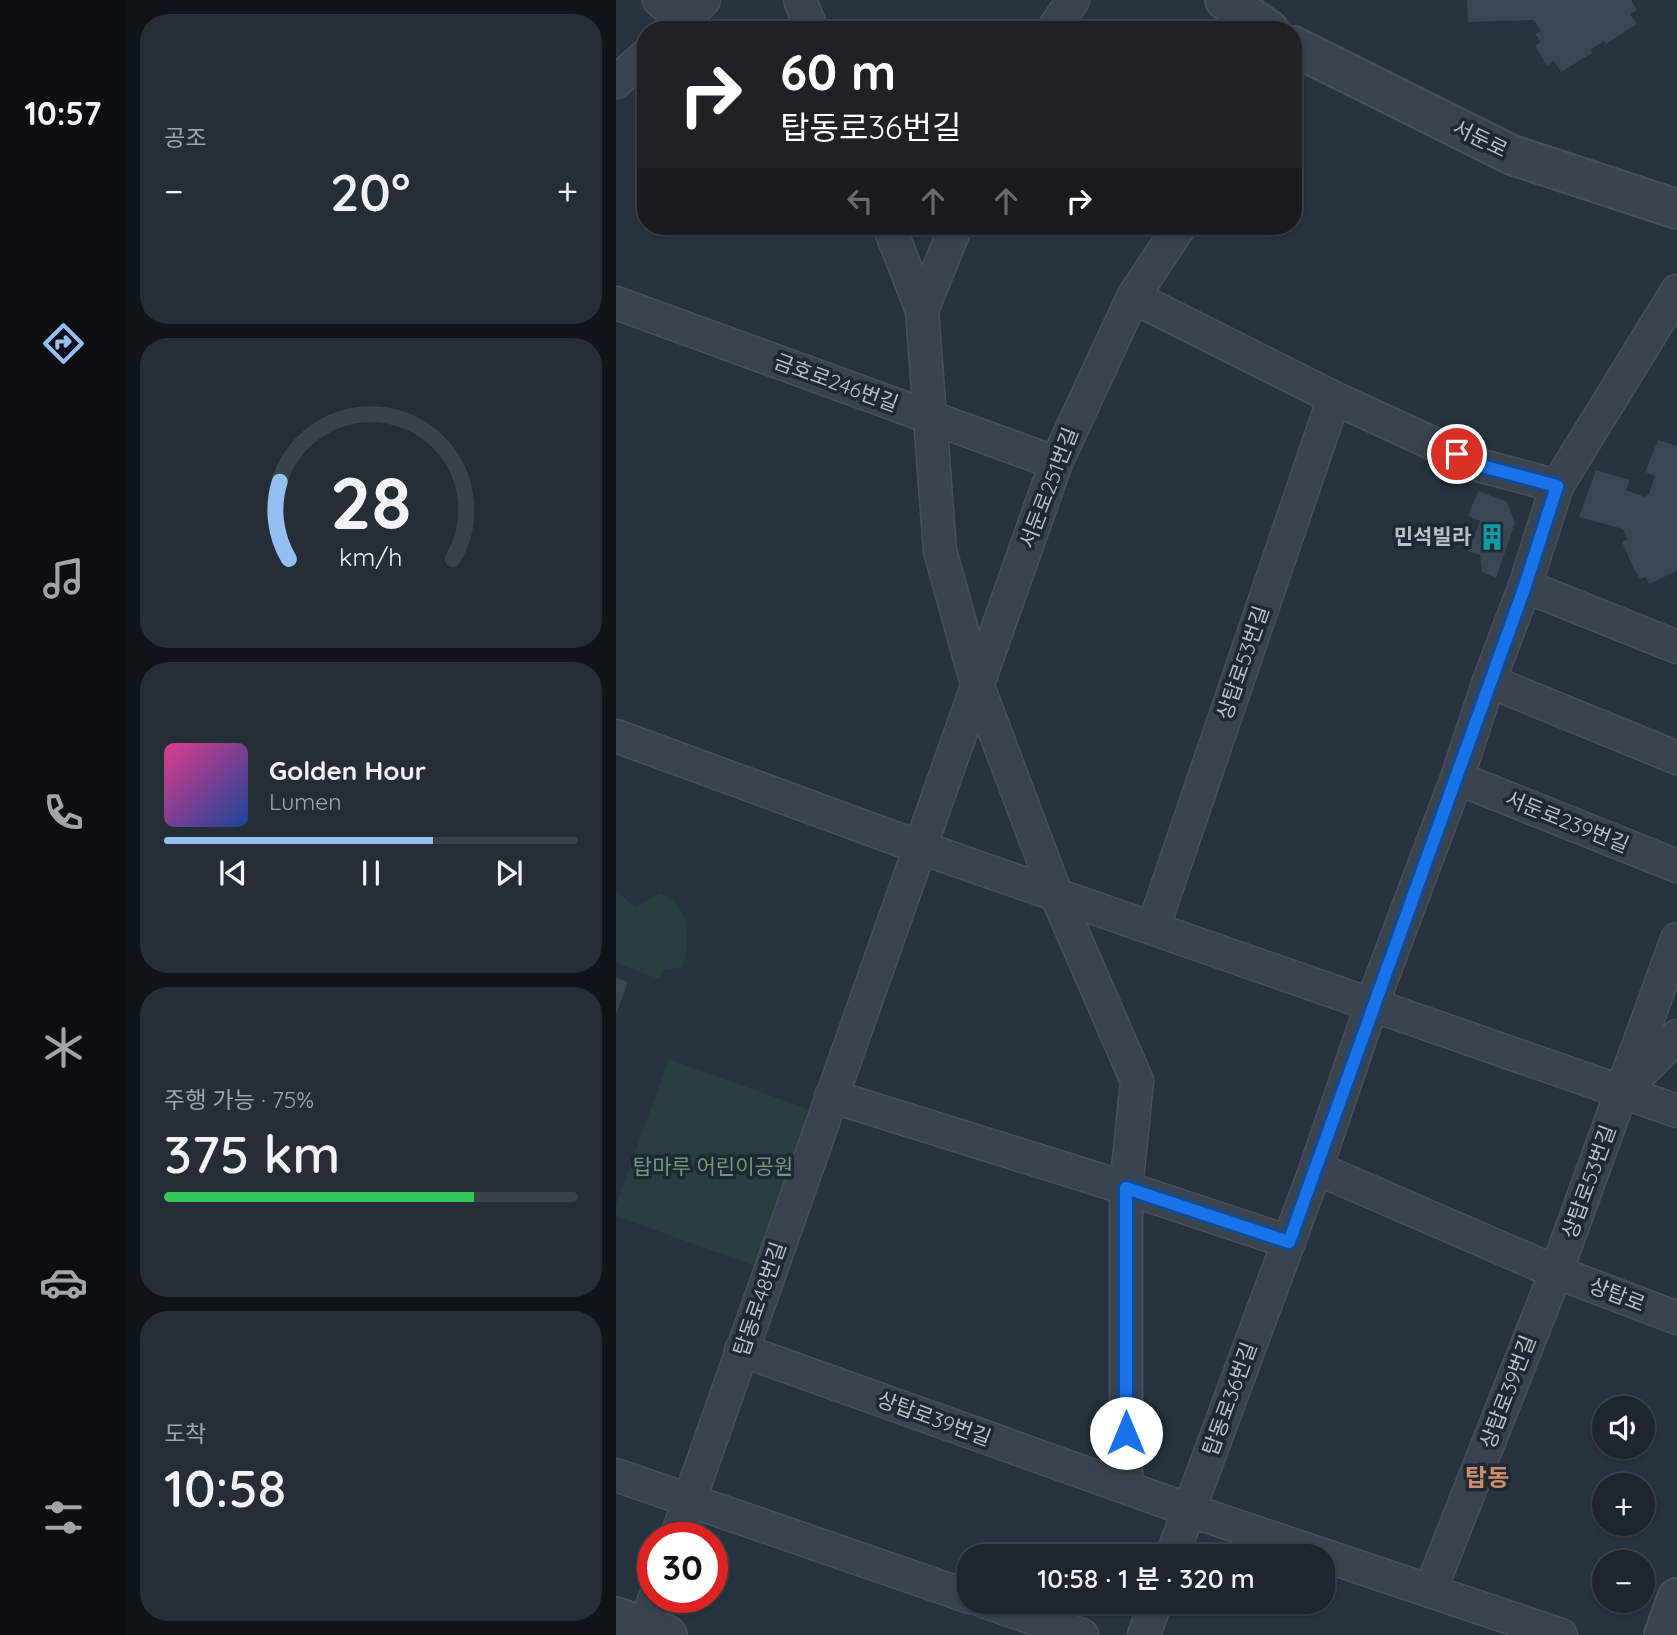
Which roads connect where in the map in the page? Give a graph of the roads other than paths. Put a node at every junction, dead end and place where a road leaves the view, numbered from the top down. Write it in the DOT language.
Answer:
graph roads {
  1 [pos="659,0"];
  2 [pos="800,0"];
  3 [pos="1073,0"];
  4 [pos="1225,0"];
  5 [pos="687,17"];
  6 [pos="808,21"];
  7 [pos="1059,21"];
  8 [pos="1255,21"];
  9 [pos="1302,51"];
  10 [pos="637,63"];
  11 [pos="616,82"];
  12 [pos="1677,209"];
  13 [pos="893,235"];
  14 [pos="952,235"];
  15 [pos="1174,235"];
  16 [pos="1677,291"];
  17 [pos="1133,297"];
  18 [pos="616,303"];
  19 [pos="922,310"];
  20 [pos="1334,398"];
  21 [pos="930,417"];
  22 [pos="1056,463"];
  23 [pos="1557,486"];
  24 [pos="1525,586"];
  25 [pos="1677,647"];
  26 [pos="1489,681"];
  27 [pos="977,684"];
  28 [pos="616,736"];
  29 [pos="1677,758"];
  30 [pos="1457,778"];
  31 [pos="919,847"];
  32 [pos="1677,866"];
  33 [pos="1056,894"];
  34 [pos="1153,928"];
  35 [pos="1677,939"];
  36 [pos="1373,1004"];
  37 [pos="1677,1036"];
  38 [pos="1622,1092"];
  39 [pos="831,1096"];
  40 [pos="1677,1111"];
  41 [pos="1316,1168"];
  42 [pos="1126,1188"];
  43 [pos="1289,1242"];
  44 [pos="1556,1272"];
  45 [pos="1677,1318"];
  46 [pos="741,1350"];
  47 [pos="616,1475"];
  48 [pos="1126,1488"];
  49 [pos="689,1501"];
  50 [pos="1189,1510"];
  51 [pos="682,1522"];
  52 [pos="1176,1544"];
  53 [pos="1430,1591"];
  54 [pos="957,1593"];
  55 [pos="1677,1598"];
  56 [pos="1021,1614"];
  57 [pos="1151,1614"];
  58 [pos="1082,1635"];
  59 [pos="1144,1635"];
  60 [pos="1561,1635"];
  61 [pos="1664,1635"];
  1 -- 5 [label="street"];
  2 -- 6 [label="street"];
  3 -- 7 [label="street"];
  4 -- 8 [label="street, 서둔로"];
  9 -- 12 [label="street, 서둔로"];
  10 -- 11 [label="street"];
  13 -- 19 [label="street"];
  14 -- 19 [label="street"];
  15 -- 17 [label="street, 서둔로251번길"];
  16 -- 23 [label="street"];
  17 -- 20 [label="street"];
  17 -- 22 [label="street, 서둔로251번길"];
  18 -- 21 [label="street, 금호로246번길"];
  19 -- 21 [label="street"];
  20 -- 23 [label="street"];
  20 -- 34 [label="street, 상탑로53번길"];
  21 -- 22 [label="street, 금호로246번길"];
  21 -- 27 [label="street"];
  22 -- 27 [label="street, 서둔로251번길"];
  23 -- 24 [label="street"];
  24 -- 25 [label="street"];
  24 -- 26 [label="street"];
  26 -- 29 [label="street"];
  26 -- 30 [label="street"];
  27 -- 31 [label="street, 서둔로251번길"];
  27 -- 33 [label="street"];
  28 -- 31 [label="street"];
  30 -- 32 [label="street, 서둔로239번길"];
  30 -- 36 [label="street"];
  31 -- 33 [label="street"];
  31 -- 39 [label="street, 탑동로48번길"];
  33 -- 34 [label="street"];
  33 -- 42 [label="street"];
  34 -- 36 [label="street"];
  35 -- 38 [label="street, 상탑로53번길"];
  36 -- 38 [label="street"];
  36 -- 41 [label="street, 탑동로36번길"];
  37 -- 38 [label="street, 상탑로53번길"];
  38 -- 40 [label="street"];
  38 -- 44 [label="street, 상탑로53번길"];
  39 -- 42 [label="street"];
  39 -- 46 [label="street, 탑동로48번길"];
  41 -- 43 [label="street, 탑동로36번길"];
  41 -- 44 [label="street"];
  42 -- 43 [label="street"];
  42 -- 48 [label="street"];
  43 -- 50 [label="street, 탑동로36번길"];
  44 -- 45 [label="street, 상탑로"];
  44 -- 53 [label="street, 상탑로39번길"];
  46 -- 48 [label="street, 상탑로39번길"];
  46 -- 49 [label="street, 탑동로48번길"];
  47 -- 49 [label="street"];
  48 -- 50 [label="street, 상탑로39번길"];
  49 -- 51 [label="street, 탑동로48번길"];
  49 -- 54 [label="street"];
  50 -- 52 [label="street, 탑동로36번길"];
  50 -- 53 [label="street, 상탑로39번길"];
  53 -- 60 [label="street, 상탑로39번길"];
  55 -- 61 [label="street"];
  56 -- 58 [label="street"];
  57 -- 59 [label="street"];
}
